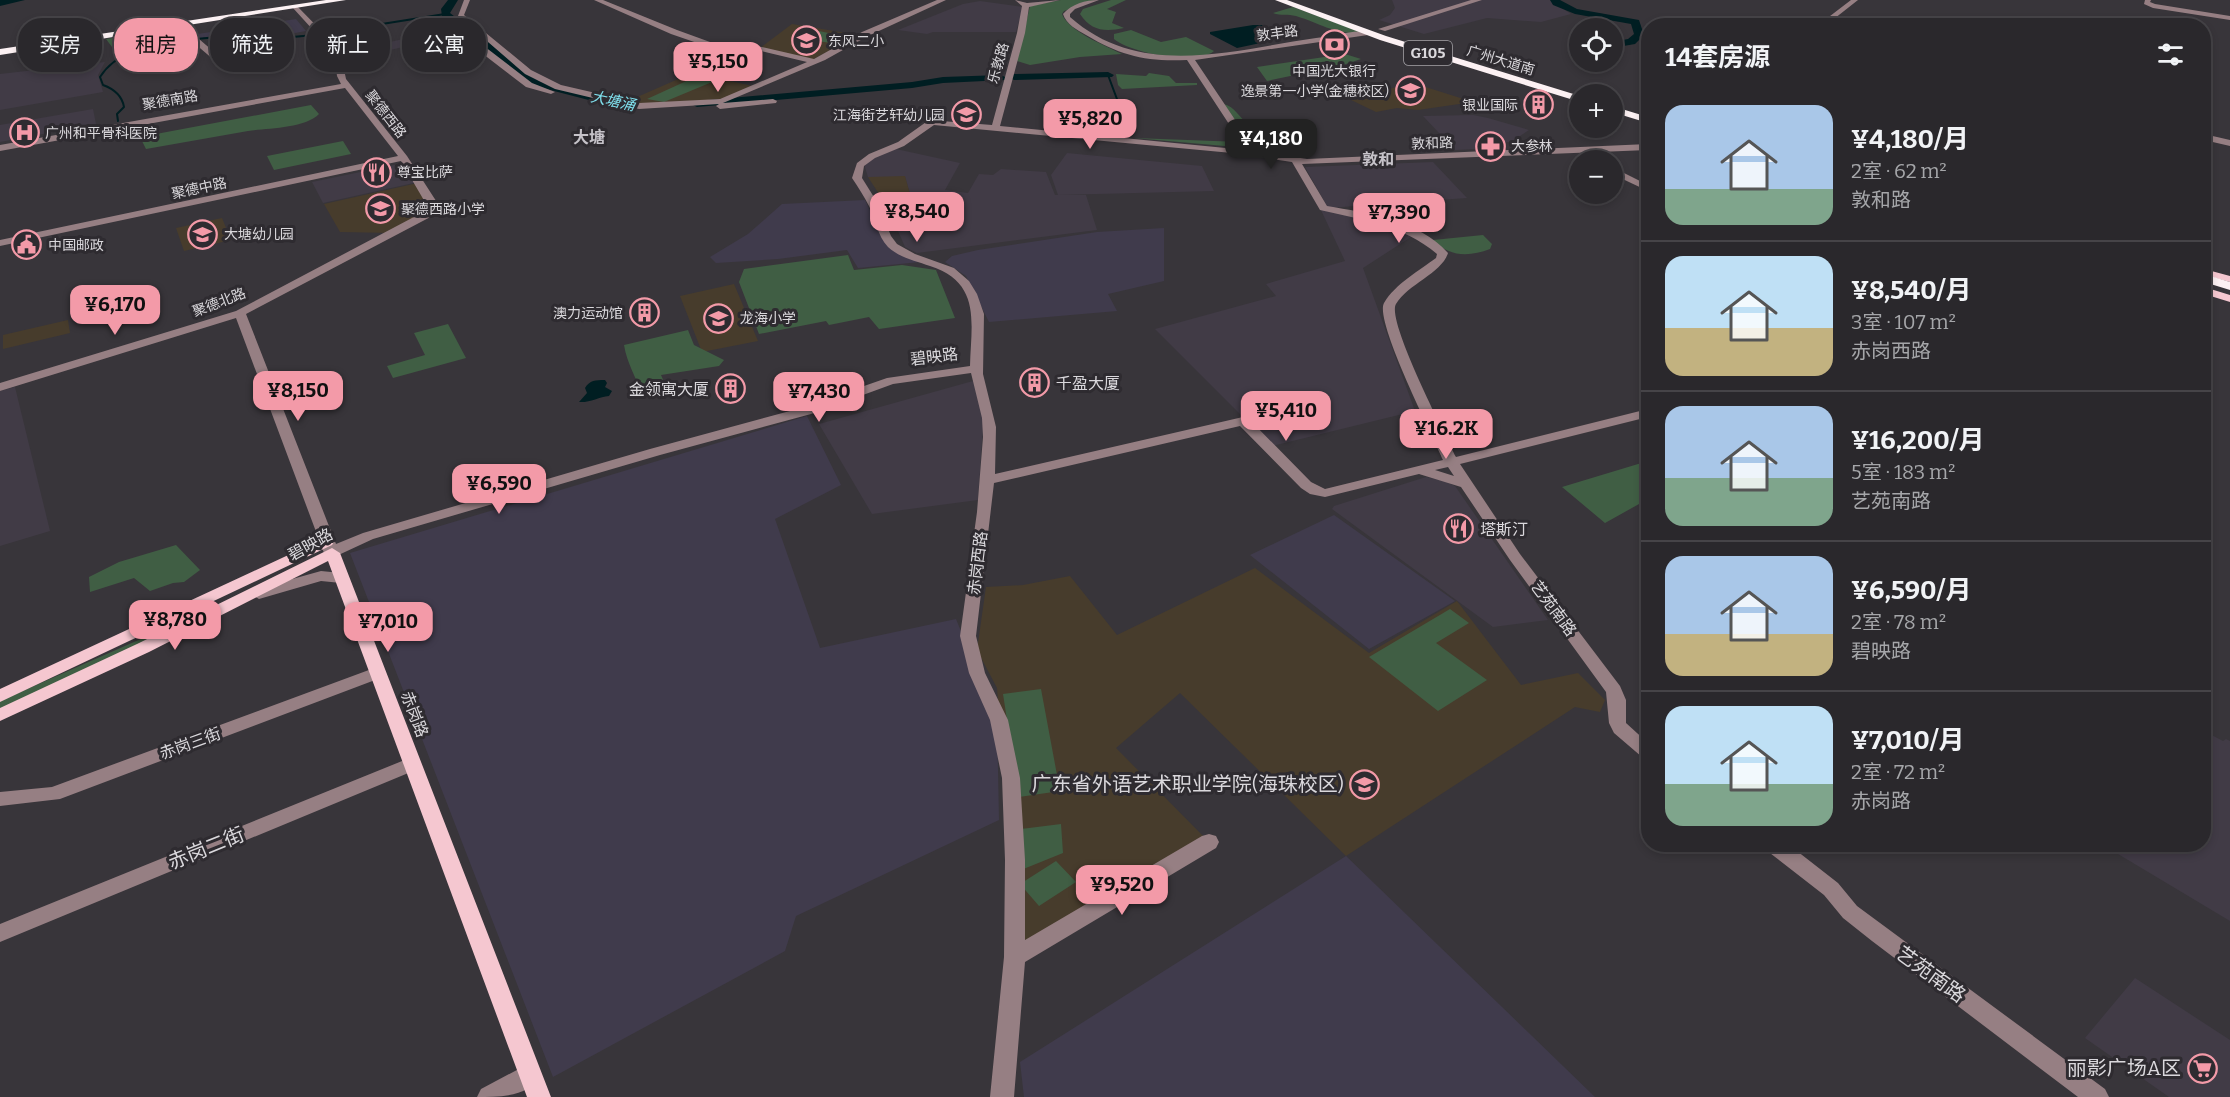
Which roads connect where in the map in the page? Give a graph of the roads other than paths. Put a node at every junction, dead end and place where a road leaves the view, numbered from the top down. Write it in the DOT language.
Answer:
graph roads {
  1 [pos="318,0"];
  2 [pos="342,0"];
  3 [pos="467,0"];
  4 [pos="597,0"];
  5 [pos="943,0"];
  6 [pos="1018,0"];
  7 [pos="1058,0"];
  8 [pos="1096,0"];
  9 [pos="1104,0"];
  10 [pos="1279,0"];
  11 [pos="1300,0"];
  12 [pos="1479,0"];
  13 [pos="1855,0"];
  14 [pos="2148,0"];
  15 [pos="1026,5"];
  16 [pos="295,7"];
  17 [pos="1831,18"];
  18 [pos="2230,18"];
  19 [pos="198,21"];
  20 [pos="1382,30"];
  21 [pos="1368,33"];
  22 [pos="114,34"];
  23 [pos="0,47"];
  24 [pos="0,52"];
  25 [pos="486,53"];
  26 [pos="1190,58"];
  27 [pos="813,61"];
  28 [pos="346,83"];
  29 [pos="1569,86"];
  30 [pos="1569,96"];
  31 [pos="773,101"];
  32 [pos="1623,103"];
  33 [pos="1641,109"];
  34 [pos="1623,112"];
  35 [pos="1641,118"];
  36 [pos="932,122"];
  37 [pos="995,128"];
  38 [pos="2211,139"];
  39 [pos="2230,143"];
  40 [pos="0,146"];
  41 [pos="1641,147"];
  42 [pos="1596,150"];
  43 [pos="1569,151"];
  44 [pos="1252,152"];
  45 [pos="404,158"];
  46 [pos="1296,161"];
  47 [pos="1623,176"];
  48 [pos="1641,184"];
  49 [pos="434,212"];
  50 [pos="0,243"];
  51 [pos="2211,277"];
  52 [pos="2230,283"];
  53 [pos="2211,289"];
  54 [pos="2230,295"];
  55 [pos="240,313"];
  56 [pos="976,369"];
  57 [pos="0,387"];
  58 [pos="1641,415"];
  59 [pos="1451,461"];
  60 [pos="1416,470"];
  61 [pos="987,480"];
  62 [pos="1466,484"];
  63 [pos="329,548"];
  64 [pos="341,578"];
  65 [pos="233,602"];
  66 [pos="377,673"];
  67 [pos="0,696"];
  68 [pos="0,715"];
  69 [pos="1641,746"];
  70 [pos="412,764"];
  71 [pos="0,799"];
  72 [pos="1209,842"];
  73 [pos="1783,852"];
  74 [pos="0,933"];
  75 [pos="1015,957"];
  76 [pos="530,1074"];
  77 [pos="489,1097"];
  78 [pos="539,1097"];
  79 [pos="1002,1097"];
  80 [pos="2097,1097"];
  1 -- 23 [label="highway"];
  2 -- 16 [label="highway"];
  3 -- 27 [label="street"];
  4 -- 27 [label="street"];
  5 -- 27 [label="street"];
  6 -- 15 [label="street"];
  7 -- 15 [label="street"];
  8 -- 26 [label="street, 敦丰路"];
  9 -- 26 [label="street, 敦丰路"];
  10 -- 21 [label="highway, 广州大道南 / G105"];
  11 -- 20 [label="highway, 广州大道南 / G105"];
  12 -- 20 [label="street"];
  13 -- 17 [label="street"];
  14 -- 18 [label="street"];
  15 -- 37 [label="street, 乐敦路"];
  16 -- 19 [label="highway"];
  16 -- 28 [label="street, 聚德西路"];
  20 -- 29 [label="highway, 广州大道南 / G105"];
  21 -- 26 [label="street, 敦丰路"];
  21 -- 30 [label="highway, 广州大道南 / G105"];
  22 -- 24 [label="highway"];
  25 -- 31 [label="street"];
  26 -- 44 [label="street"];
  28 -- 40 [label="street, 聚德南路"];
  28 -- 40 [label="street, 聚德南路"];
  28 -- 45 [label="street, 聚德西路"];
  32 -- 33 [label="highway"];
  34 -- 35 [label="highway"];
  36 -- 37 [label="street, 敦和路"];
  36 -- 56 [label="street, 赤岗西路"];
  37 -- 44 [label="street, 敦和路"];
  38 -- 39 [label="street"];
  41 -- 42 [label="street, 敦和路"];
  43 -- 46 [label="street, 敦和路"];
  44 -- 46 [label="street, 敦和路"];
  45 -- 49 [label="street, 聚德西路"];
  45 -- 50 [label="street, 聚德中路"];
  46 -- 59 [label="street, 艺苑南路"];
  47 -- 48 [label="street"];
  49 -- 55 [label="street, 聚德北路"];
  51 -- 52 [label="highway"];
  53 -- 54 [label="highway"];
  55 -- 57 [label="street, 聚德北路"];
  55 -- 63 [label="street, 赤岗路"];
  56 -- 61 [label="street, 赤岗西路"];
  56 -- 63 [label="street, 碧映路"];
  58 -- 59 [label="street"];
  59 -- 60 [label="street"];
  59 -- 62 [label="street, 艺苑南路"];
  60 -- 61 [label="street"];
  60 -- 62 [label="street"];
  61 -- 75 [label="street, 赤岗西路"];
  62 -- 69 [label="street, 艺苑南路"];
  63 -- 64 [label="main road, 赤岗路"];
  63 -- 65 [label="main road, 碧映路"];
  63 -- 67 [label="main road, 碧映路"];
  64 -- 65 [label="street"];
  64 -- 66 [label="main road, 赤岗路"];
  65 -- 68 [label="main road, 碧映路"];
  66 -- 70 [label="main road, 赤岗路"];
  66 -- 71 [label="street, 赤岗三街"];
  70 -- 74 [label="street, 赤岗二街"];
  70 -- 76 [label="main road, 赤岗路"];
  72 -- 75 [label="street"];
  73 -- 80 [label="street, 艺苑南路"];
  75 -- 79 [label="street, 赤岗西路"];
  76 -- 77 [label="street"];
  76 -- 78 [label="main road, 赤岗路"];
}
